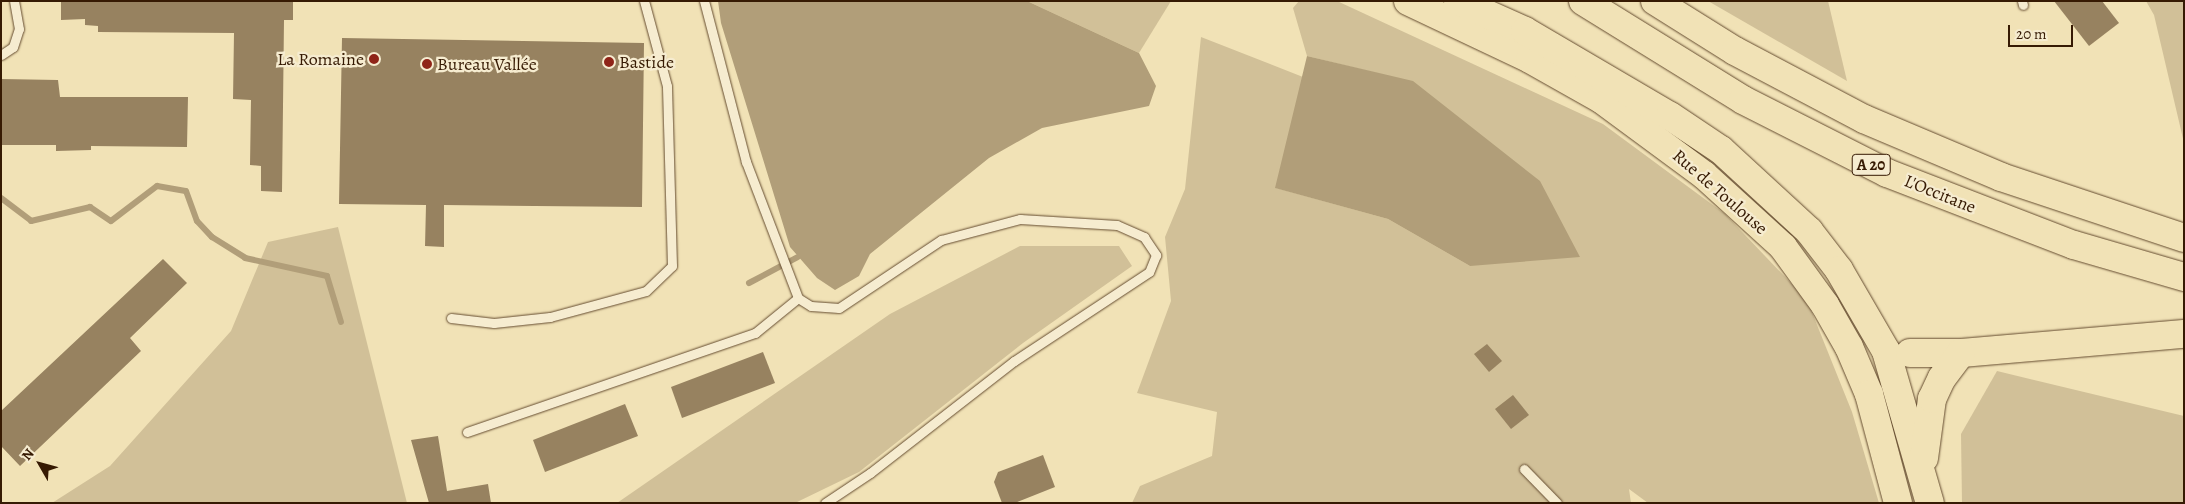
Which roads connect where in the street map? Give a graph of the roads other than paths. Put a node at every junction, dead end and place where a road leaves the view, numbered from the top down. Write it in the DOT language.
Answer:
graph roads {
  1 [pos="14,1"];
  2 [pos="644,1"];
  3 [pos="704,1"];
  4 [pos="1408,1"];
  5 [pos="1458,1"];
  6 [pos="1583,1"];
  7 [pos="1655,1"];
  8 [pos="1,55"];
  9 [pos="1663,127"];
  10 [pos="2184,238"];
  11 [pos="2184,277"];
  12 [pos="798,298"];
  13 [pos="451,318"];
  14 [pos="2184,334"];
  15 [pos="1849,347"];
  16 [pos="1898,352"];
  17 [pos="1961,353"];
  18 [pos="467,432"];
  19 [pos="1524,468"];
  20 [pos="1923,472"];
  21 [pos="824,503"];
  22 [pos="1557,503"];
  23 [pos="1898,503"];
  24 [pos="1930,503"];
  1 -- 8 [label="lane"];
  2 -- 13 [label="lane"];
  3 -- 12 [label="lane"];
  4 -- 9 [label="main road, Rue de Toulouse"];
  5 -- 9 [label="main road, Rue de Toulouse"];
  6 -- 11 [label="main road, L'Occitane / A 20"];
  7 -- 10 [label="main road, A 20"];
  9 -- 15 [label="main road, Rue de Toulouse"];
  9 -- 16 [label="main road, Rue de Toulouse"];
  12 -- 18 [label="lane"];
  12 -- 21 [label="lane"];
  14 -- 17 [label="main road"];
  15 -- 16 [label="main road"];
  15 -- 23 [label="main road, Rue de Toulouse"];
  16 -- 17 [label="main road"];
  16 -- 20 [label="main road, Rue de Toulouse"];
  17 -- 20 [label="main road"];
  19 -- 22 [label="lane"];
  20 -- 24 [label="main road, Rue de Toulouse"];
}
